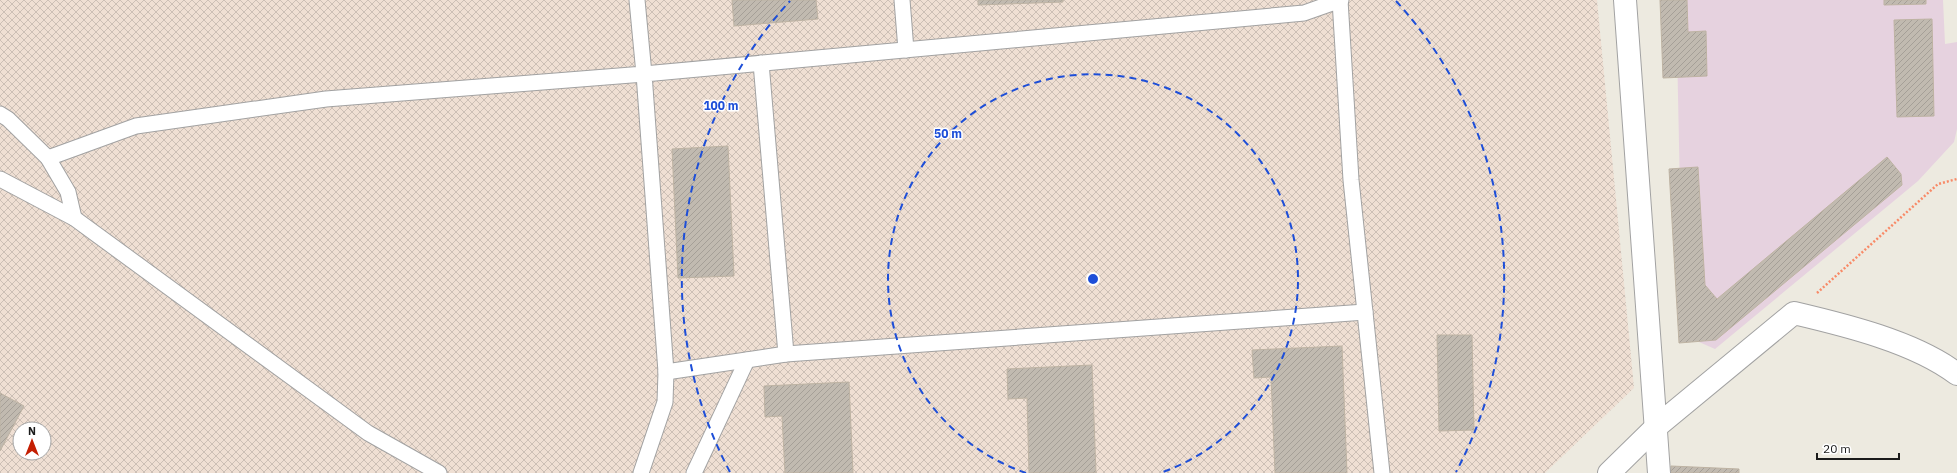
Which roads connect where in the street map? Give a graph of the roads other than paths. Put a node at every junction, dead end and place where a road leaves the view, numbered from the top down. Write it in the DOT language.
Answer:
graph roads {
  1 [pos="637,0"];
  2 [pos="902,0"];
  3 [pos="1340,0"];
  4 [pos="1625,0"];
  5 [pos="906,50"];
  6 [pos="761,63"];
  7 [pos="644,74"];
  8 [pos="0,114"];
  9 [pos="48,158"];
  10 [pos="0,179"];
  11 [pos="74,218"];
  12 [pos="1365,312"];
  13 [pos="786,354"];
  14 [pos="747,360"];
  15 [pos="666,372"];
  16 [pos="1957,374"];
  17 [pos="1656,427"];
  18 [pos="439,473"];
  19 [pos="641,473"];
  20 [pos="694,473"];
  21 [pos="1382,473"];
  22 [pos="1609,473"];
  23 [pos="1659,473"];
  1 -- 7 [label="lane"];
  2 -- 5 [label="lane"];
  3 -- 5 [label="lane"];
  3 -- 12 [label="lane"];
  4 -- 17 [label="street"];
  5 -- 6 [label="lane"];
  6 -- 7 [label="lane"];
  6 -- 13 [label="lane"];
  7 -- 9 [label="lane"];
  7 -- 15 [label="lane"];
  8 -- 9 [label="lane"];
  9 -- 11 [label="lane"];
  10 -- 11 [label="lane"];
  11 -- 18 [label="lane"];
  12 -- 13 [label="lane"];
  12 -- 21 [label="lane"];
  13 -- 14 [label="lane"];
  14 -- 15 [label="lane"];
  14 -- 20 [label="lane"];
  15 -- 19 [label="lane"];
  16 -- 17 [label="street"];
  17 -- 22 [label="street"];
  17 -- 23 [label="street"];
}
